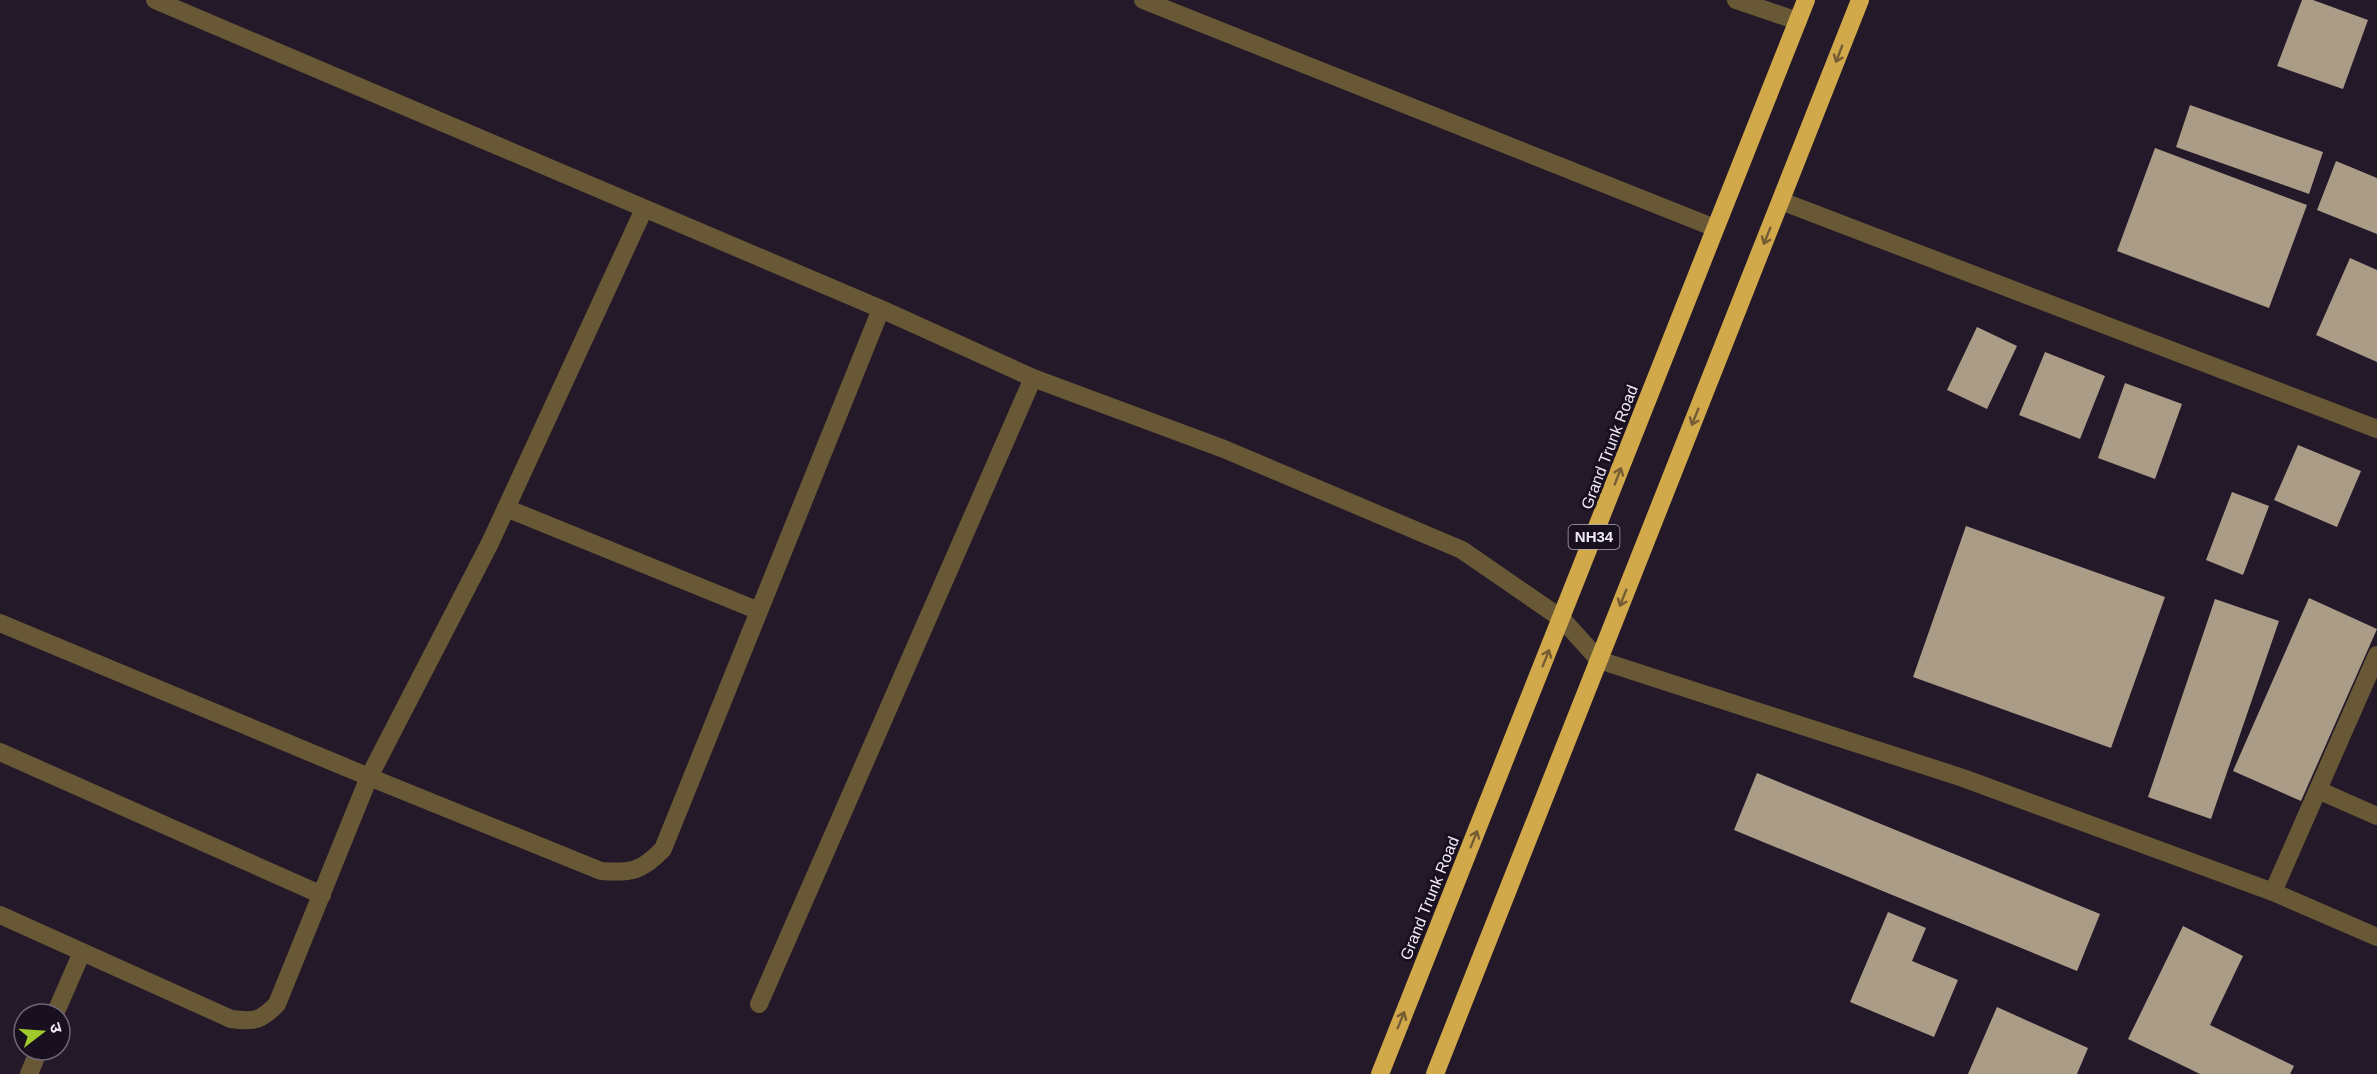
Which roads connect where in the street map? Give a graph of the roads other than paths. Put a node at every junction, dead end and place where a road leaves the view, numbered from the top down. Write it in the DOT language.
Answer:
graph roads {
  1 [pos="155,0"];
  2 [pos="1143,0"];
  3 [pos="1736,0"];
  4 [pos="1806,0"];
  5 [pos="1860,0"];
  6 [pos="1798,21"];
  7 [pos="1781,201"];
  8 [pos="644,209"];
  9 [pos="1715,228"];
  10 [pos="881,309"];
  11 [pos="1033,378"];
  12 [pos="2377,429"];
  13 [pos="506,508"];
  14 [pos="759,611"];
  15 [pos="1562,619"];
  16 [pos="0,623"];
  17 [pos="2377,655"];
  18 [pos="1599,660"];
  19 [pos="0,752"];
  20 [pos="369,777"];
  21 [pos="2318,790"];
  22 [pos="2377,816"];
  23 [pos="2273,892"];
  24 [pos="322,895"];
  25 [pos="0,915"];
  26 [pos="2377,937"];
  27 [pos="82,952"];
  28 [pos="60,1002"];
  29 [pos="759,1004"];
  30 [pos="1380,1074"];
  31 [pos="1435,1074"];
  1 -- 8 [label="street"];
  2 -- 9 [label="street"];
  3 -- 6 [label="street"];
  4 -- 6 [label="highway, Grand Trunk Road / NH34"];
  5 -- 7 [label="highway, NH34, one-way"];
  6 -- 9 [label="highway, Grand Trunk Road / NH34"];
  7 -- 12 [label="street"];
  7 -- 18 [label="highway, NH34, one-way"];
  8 -- 10 [label="street"];
  8 -- 13 [label="street"];
  15 -- 9 [label="highway, Grand Trunk Road / NH34, one-way"];
  10 -- 11 [label="street"];
  10 -- 14 [label="street"];
  11 -- 15 [label="street"];
  11 -- 29 [label="street"];
  13 -- 14 [label="street"];
  13 -- 20 [label="street"];
  14 -- 20 [label="street"];
  15 -- 18 [label="street"];
  30 -- 15 [label="highway, Grand Trunk Road / NH34, one-way"];
  16 -- 20 [label="street"];
  17 -- 21 [label="street"];
  18 -- 23 [label="street"];
  18 -- 31 [label="highway, NH34"];
  19 -- 24 [label="street"];
  20 -- 24 [label="street"];
  21 -- 22 [label="street"];
  21 -- 23 [label="street"];
  23 -- 26 [label="street"];
  24 -- 27 [label="street"];
  25 -- 27 [label="street"];
  27 -- 28 [label="street"];
}
